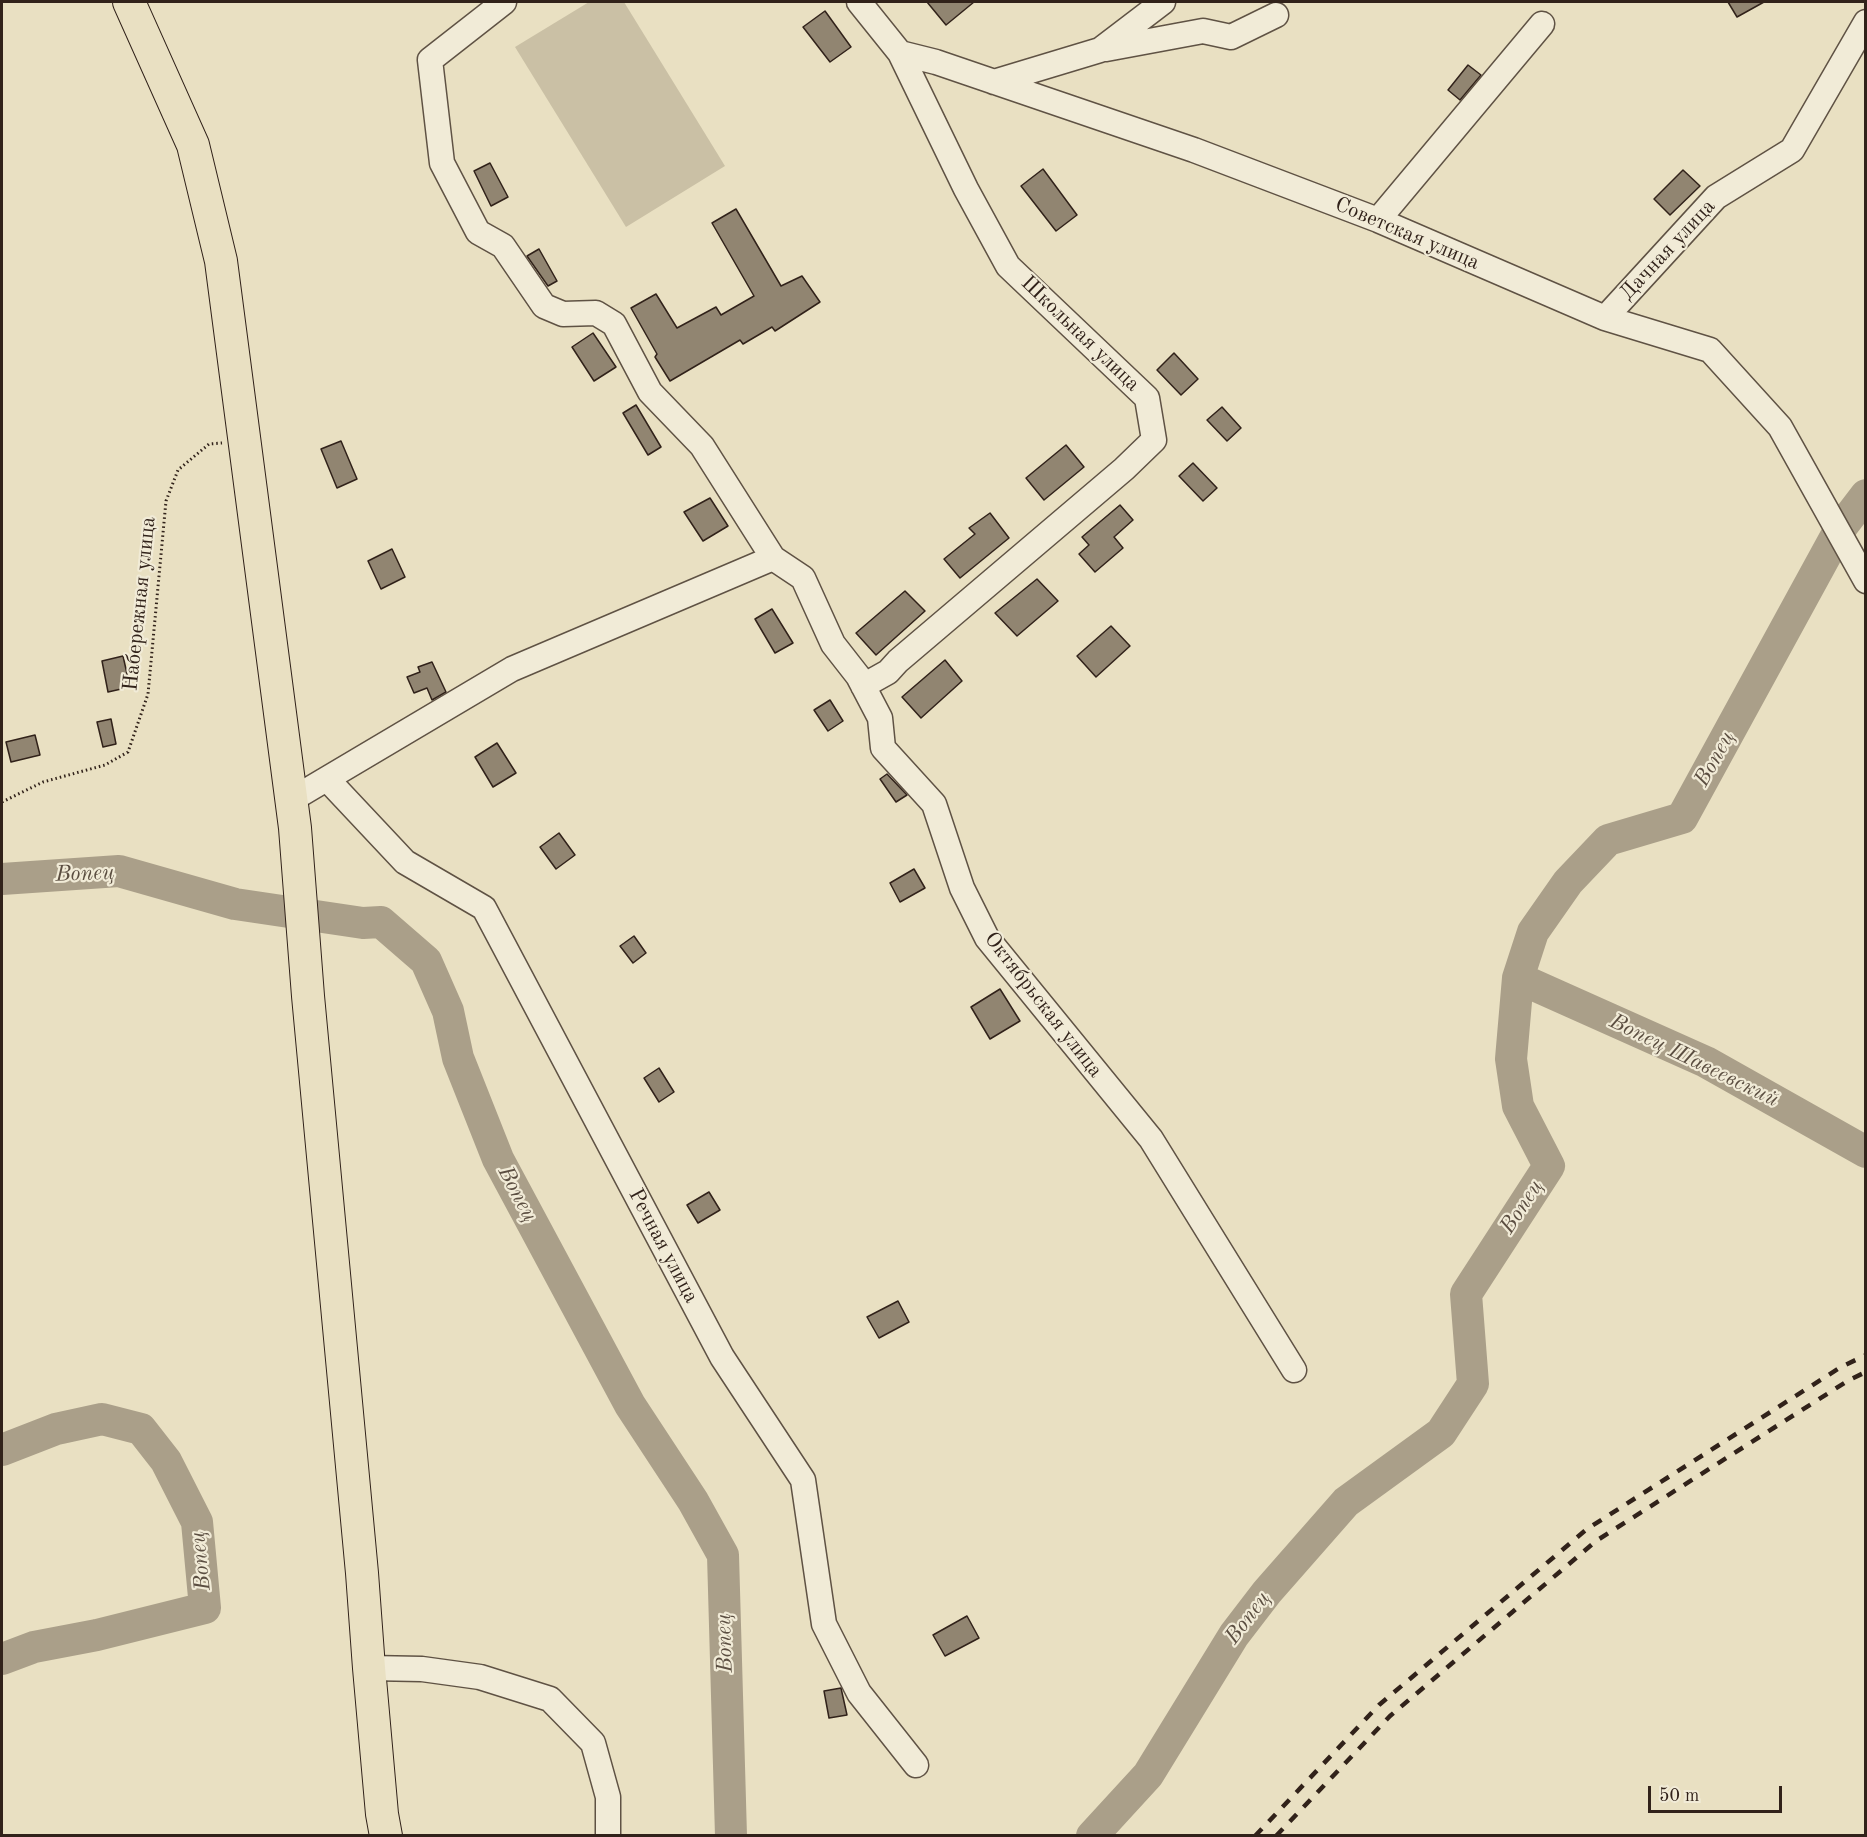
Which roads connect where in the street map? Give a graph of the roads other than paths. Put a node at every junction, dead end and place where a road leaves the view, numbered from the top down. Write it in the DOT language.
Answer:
graph roads {
  1 [pos="129,2"];
  2 [pos="504,2"];
  3 [pos="859,2"];
  4 [pos="1163,2"];
  5 [pos="1276,15"];
  6 [pos="1866,22"];
  7 [pos="1542,24"];
  8 [pos="1100,50"];
  9 [pos="900,53"];
  10 [pos="994,82"];
  11 [pos="1378,220"];
  12 [pos="1605,318"];
  13 [pos="773,558"];
  14 [pos="1866,581"];
  15 [pos="863,686"];
  16 [pos="327,779"];
  17 [pos="293,814"];
  18 [pos="1294,1370"];
  19 [pos="369,1668"];
  20 [pos="916,1765"];
  21 [pos="386,1836"];
  22 [pos="608,1836"];
  1 -- 17 [label="main road"];
  2 -- 13 [label="street, Октябрьская улица"];
  3 -- 9 [label="street"];
  4 -- 8 [label="street"];
  5 -- 8 [label="street"];
  6 -- 12 [label="street, Дачная улица"];
  7 -- 11 [label="street"];
  8 -- 10 [label="street"];
  9 -- 10 [label="street, Советская улица"];
  9 -- 15 [label="street, Школьная улица"];
  10 -- 11 [label="street, Советская улица"];
  11 -- 12 [label="street, Советская улица"];
  12 -- 14 [label="street, Советская улица"];
  13 -- 15 [label="street, Октябрьская улица"];
  13 -- 16 [label="street"];
  15 -- 18 [label="street, Октябрьская улица"];
  16 -- 17 [label="street"];
  16 -- 20 [label="street, Речная улица"];
  17 -- 19 [label="main road"];
  19 -- 21 [label="main road"];
  19 -- 22 [label="street"];
}
